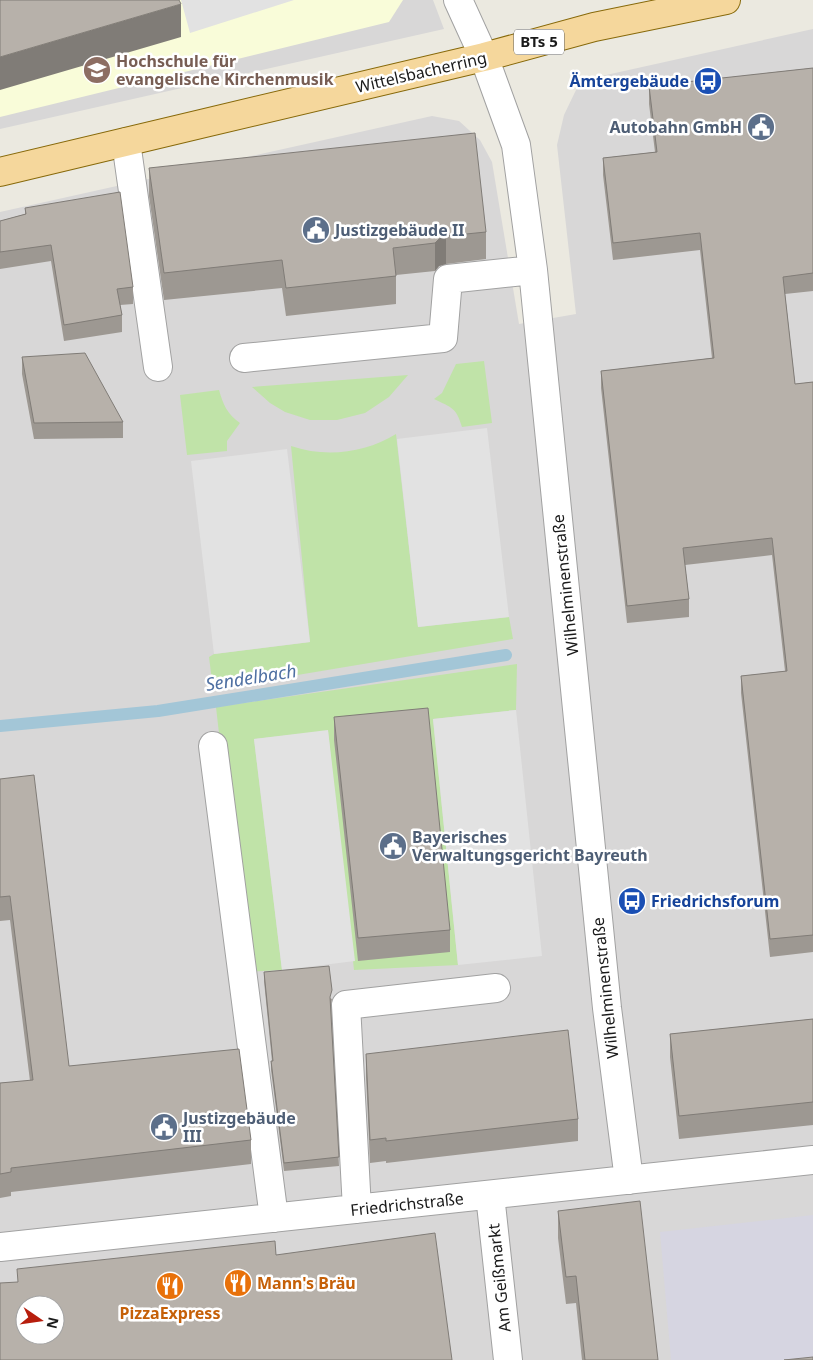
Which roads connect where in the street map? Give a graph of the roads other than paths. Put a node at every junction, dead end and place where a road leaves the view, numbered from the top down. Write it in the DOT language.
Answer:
graph roads {
  1 [pos="458,0"];
  2 [pos="726,0"];
  3 [pos="484,58"];
  4 [pos="126,142"];
  5 [pos="0,172"];
  6 [pos="533,270"];
  7 [pos="244,358"];
  8 [pos="158,367"];
  9 [pos="213,746"];
  10 [pos="496,988"];
  11 [pos="813,1160"];
  12 [pos="629,1180"];
  13 [pos="490,1195"];
  14 [pos="357,1210"];
  15 [pos="274,1218"];
  16 [pos="0,1247"];
  17 [pos="508,1360"];
  1 -- 3 [label="street, Wilhelminenstraße"];
  2 -- 3 [label="main road, Wittelsbacherring / BTs 5"];
  3 -- 4 [label="main road, Wittelsbacherring"];
  3 -- 6 [label="street, Wilhelminenstraße"];
  4 -- 5 [label="main road, Wittelsbacherring"];
  4 -- 8 [label="street"];
  6 -- 7 [label="street"];
  6 -- 12 [label="street, Wilhelminenstraße"];
  9 -- 15 [label="street"];
  10 -- 14 [label="street"];
  11 -- 12 [label="street, Friedrichstraße"];
  12 -- 13 [label="street, Friedrichstraße"];
  13 -- 14 [label="street, Friedrichstraße"];
  13 -- 17 [label="street, Am Geißmarkt"];
  14 -- 15 [label="street, Friedrichstraße"];
  15 -- 16 [label="street, Friedrichstraße"];
}
